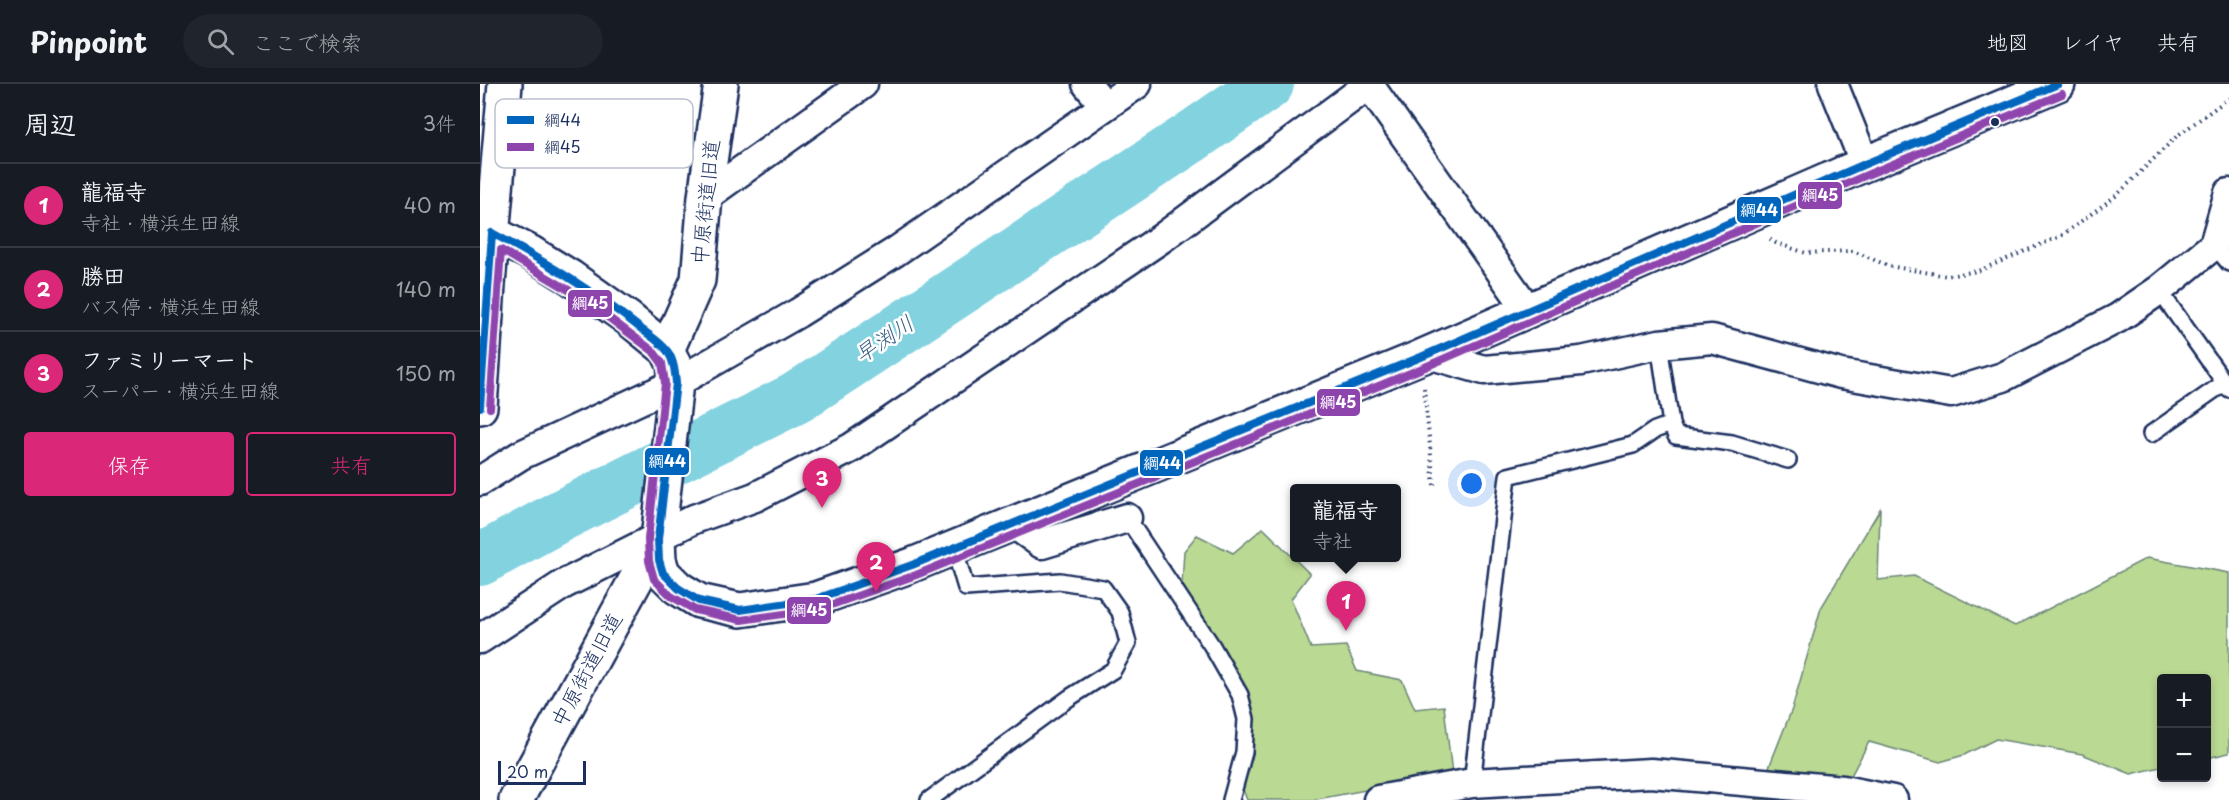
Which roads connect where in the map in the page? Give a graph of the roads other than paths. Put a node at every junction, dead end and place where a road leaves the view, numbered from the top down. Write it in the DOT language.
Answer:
graph roads {
  1 [pos="505,84"];
  2 [pos="720,84"];
  3 [pos="863,84"];
  4 [pos="1087,84"];
  5 [pos="1137,84"];
  6 [pos="1833,84"];
  7 [pos="2058,84"];
  8 [pos="1369,85"];
  9 [pos="503,99"];
  10 [pos="1105,106"];
  11 [pos="495,160"];
  12 [pos="1864,164"];
  13 [pos="2229,193"];
  14 [pos="705,197"];
  15 [pos="486,229"];
  16 [pos="2221,254"];
  17 [pos="2159,290"];
  18 [pos="1528,310"];
  19 [pos="1659,344"];
  20 [pos="667,350"];
  21 [pos="1426,365"];
  22 [pos="2227,386"];
  23 [pos="674,393"];
  24 [pos="480,407"];
  25 [pos="1671,424"];
  26 [pos="2151,434"];
  27 [pos="1788,460"];
  28 [pos="480,481"];
  29 [pos="1127,518"];
  30 [pos="1014,524"];
  31 [pos="659,531"];
  32 [pos="954,548"];
  33 [pos="480,639"];
  34 [pos="1472,783"];
  35 [pos="1413,797"];
  36 [pos="516,800"];
  37 [pos="929,800"];
  38 [pos="1232,800"];
  39 [pos="1378,800"];
  40 [pos="1893,800"];
  1 -- 9 [label="main road"];
  2 -- 14 [label="main road, 中原街道旧道"];
  3 -- 14 [label="street"];
  4 -- 10 [label="street"];
  5 -- 10 [label="street"];
  6 -- 12 [label="street"];
  7 -- 12 [label="main road"];
  8 -- 18 [label="street"];
  8 -- 31 [label="street"];
  10 -- 23 [label="street"];
  11 -- 15 [label="main road"];
  12 -- 18 [label="main road"];
  13 -- 16 [label="street"];
  14 -- 20 [label="main road, 中原街道旧道"];
  15 -- 20 [label="main road"];
  15 -- 24 [label="main road"];
  16 -- 17 [label="street"];
  17 -- 19 [label="street"];
  17 -- 22 [label="lane"];
  18 -- 21 [label="main road"];
  19 -- 21 [label="street"];
  19 -- 25 [label="lane"];
  20 -- 23 [label="main road"];
  21 -- 30 [label="main road"];
  22 -- 26 [label="lane"];
  23 -- 28 [label="street"];
  23 -- 31 [label="main road"];
  25 -- 27 [label="lane"];
  25 -- 34 [label="lane"];
  29 -- 30 [label="street"];
  29 -- 38 [label="lane"];
  30 -- 32 [label="main road"];
  31 -- 32 [label="main road"];
  31 -- 33 [label="street"];
  31 -- 36 [label="main road, 中原街道旧道"];
  32 -- 37 [label="lane"];
  34 -- 35 [label="street"];
  34 -- 40 [label="street"];
  35 -- 39 [label="street"];
}
